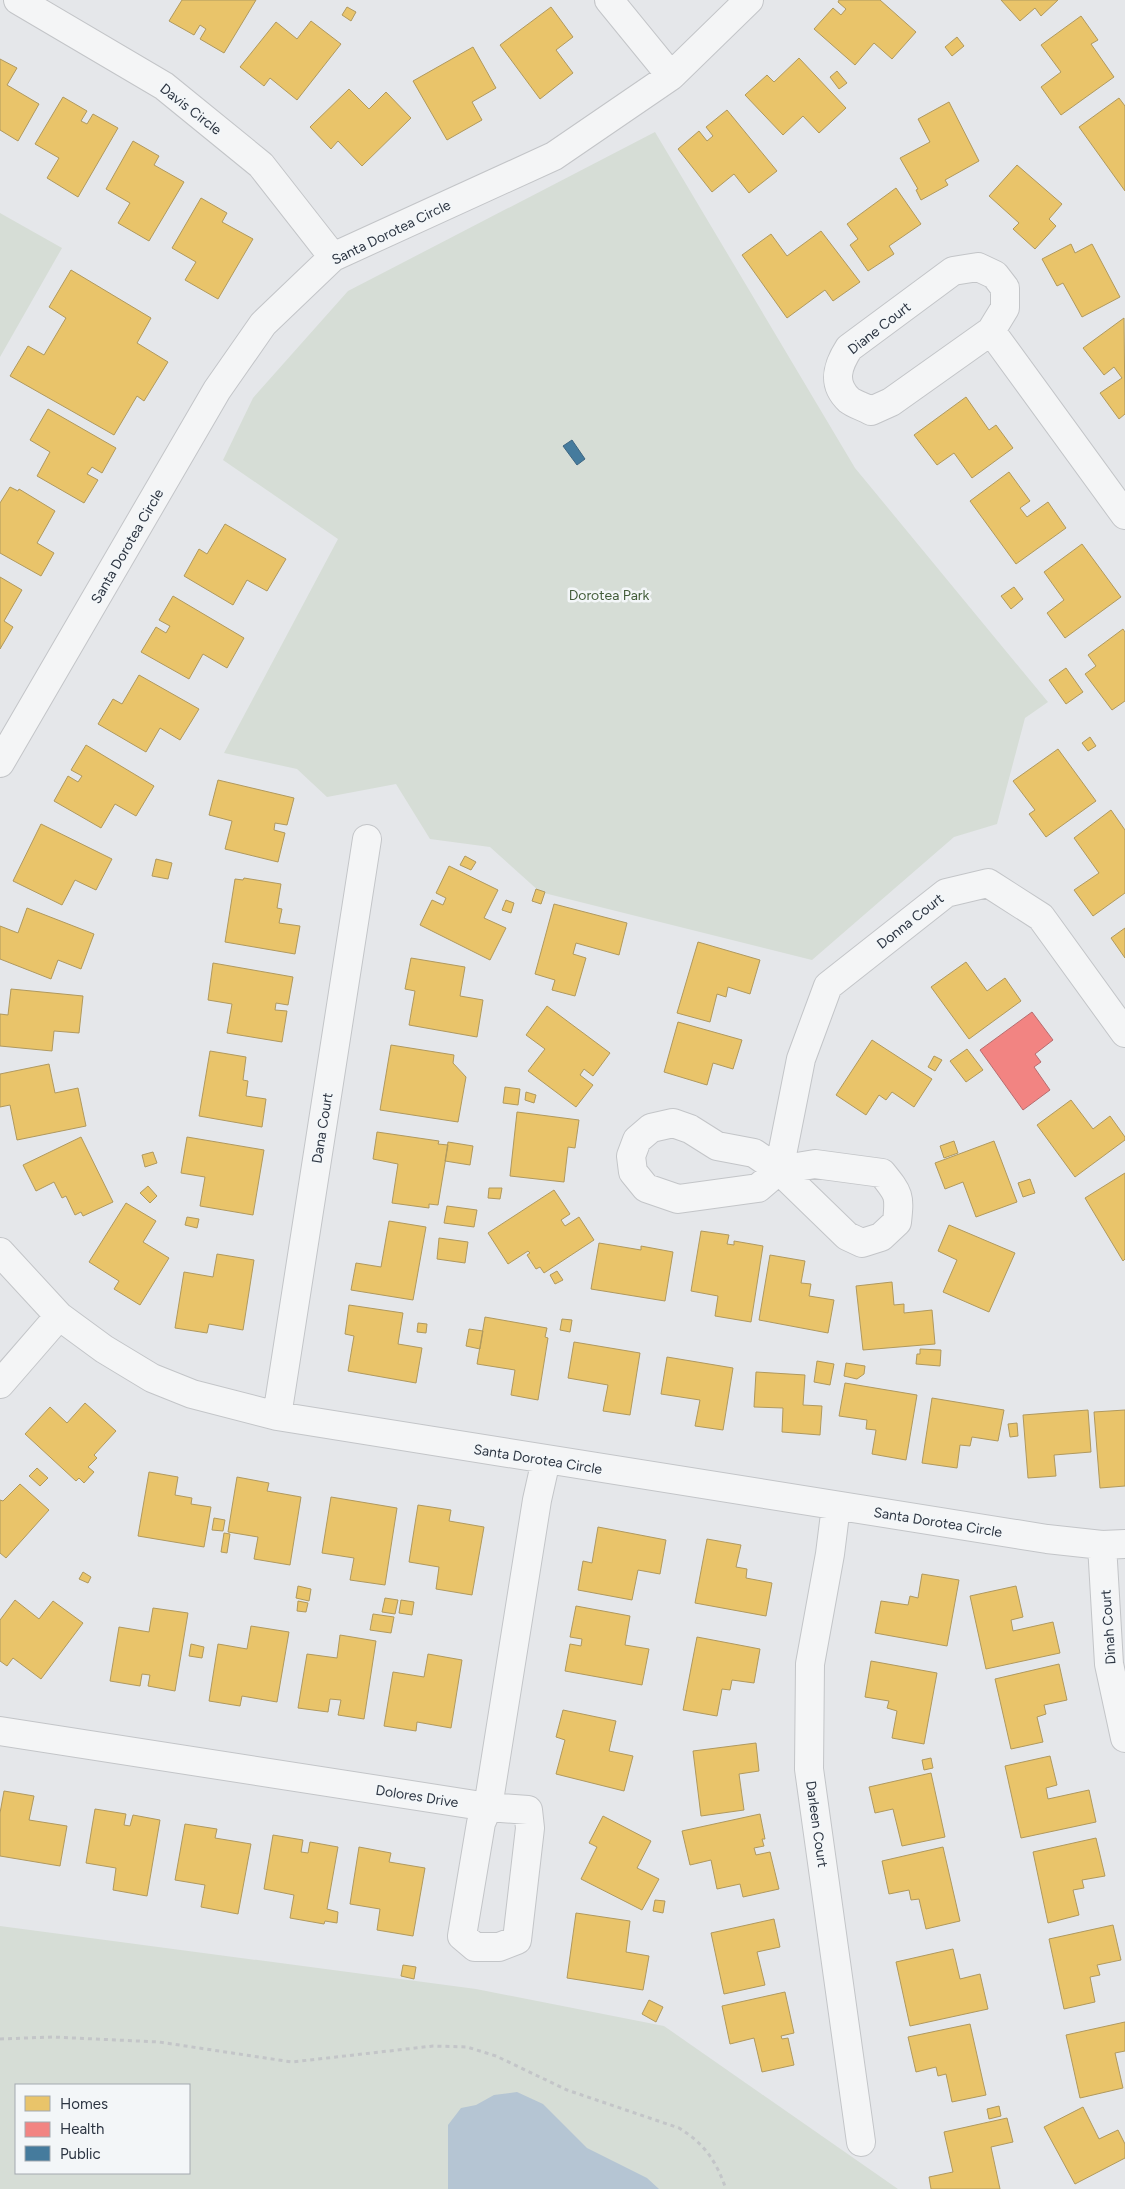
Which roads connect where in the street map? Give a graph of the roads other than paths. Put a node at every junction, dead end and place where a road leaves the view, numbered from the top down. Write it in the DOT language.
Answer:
graph roads {
  1 [pos="18,0"];
  2 [pos="609,0"];
  3 [pos="749,0"];
  4 [pos="671,76"];
  5 [pos="333,256"];
  6 [pos="991,331"];
  7 [pos="1125,515"];
  8 [pos="0,763"];
  9 [pos="367,839"];
  10 [pos="1125,1033"];
  11 [pos="779,1170"];
  12 [pos="0,1252"];
  13 [pos="59,1316"];
  14 [pos="0,1384"];
  15 [pos="276,1416"];
  16 [pos="546,1460"];
  17 [pos="836,1506"];
  18 [pos="1113,1544"];
  19 [pos="0,1731"];
  20 [pos="1125,1738"];
  21 [pos="488,1807"];
  22 [pos="861,2142"];
  1 -- 5 [label="street, Davis Circle"];
  2 -- 4 [label="street"];
  3 -- 4 [label="street, Santa Dorotea Circle"];
  4 -- 5 [label="street, Santa Dorotea Circle"];
  5 -- 8 [label="street, Santa Dorotea Circle"];
  6 -- 6 [label="street, Diane Court"];
  6 -- 7 [label="street"];
  9 -- 15 [label="street, Dana Court"];
  10 -- 11 [label="street, Donna Court"];
  11 -- 11 [label="street"];
  12 -- 13 [label="street, Santa Dorotea Circle"];
  13 -- 14 [label="street"];
  13 -- 15 [label="street, Santa Dorotea Circle"];
  15 -- 16 [label="street, Santa Dorotea Circle"];
  16 -- 17 [label="street, Santa Dorotea Circle"];
  16 -- 21 [label="street"];
  17 -- 18 [label="street, Santa Dorotea Circle"];
  17 -- 22 [label="street, Darleen Court"];
  18 -- 20 [label="street, Dinah Court"];
  19 -- 21 [label="street, Dolores Drive"];
  21 -- 21 [label="street, Dolores Drive"];
}
